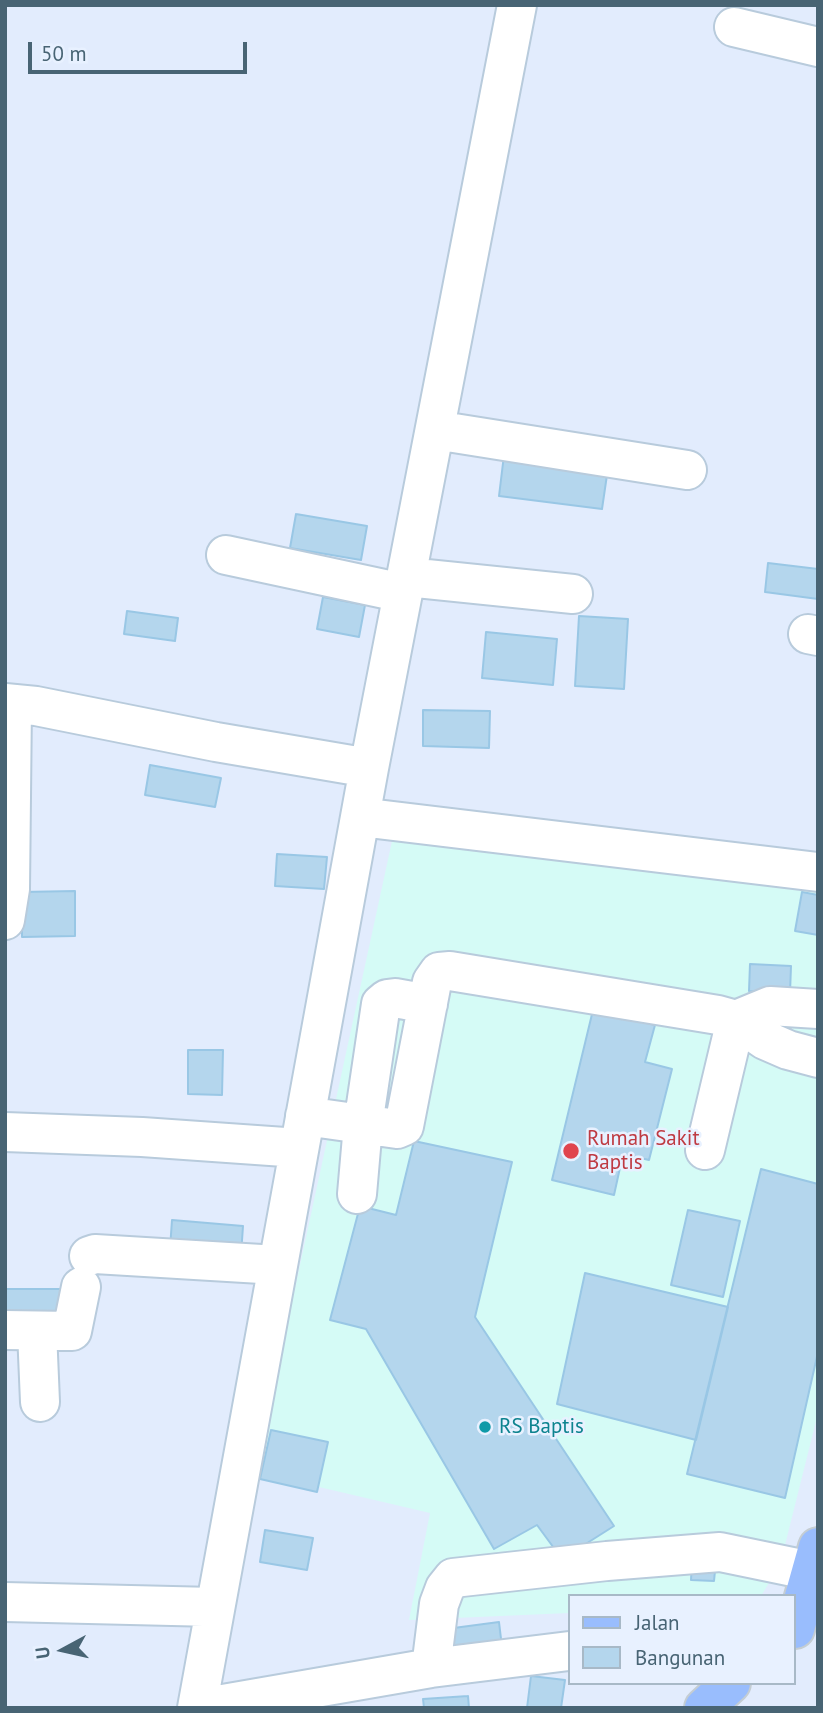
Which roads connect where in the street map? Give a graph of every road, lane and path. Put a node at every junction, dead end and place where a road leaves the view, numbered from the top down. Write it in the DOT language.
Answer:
graph roads {
  1 [pos="517,5"];
  2 [pos="734,27"];
  3 [pos="818,47"];
  4 [pos="435,430"];
  5 [pos="687,470"];
  6 [pos="226,555"];
  7 [pos="405,585"];
  8 [pos="573,594"];
  9 [pos="8,704"];
  10 [pos="369,768"];
  11 [pos="360,817"];
  12 [pos="818,872"];
  13 [pos="5,920"];
  14 [pos="818,1009"];
  15 [pos="736,1020"];
  16 [pos="818,1058"];
  17 [pos="363,1125"];
  18 [pos="5,1132"];
  19 [pos="302,1132"];
  20 [pos="705,1150"];
  21 [pos="356,1194"];
  22 [pos="278,1265"];
  23 [pos="21,1331"];
  24 [pos="40,1402"];
  25 [pos="815,1559"];
  26 [pos="5,1602"];
  27 [pos="215,1606"];
  28 [pos="800,1630"];
  29 [pos="568,1651"];
  30 [pos="431,1668"];
  31 [pos="729,1685"];
  32 [pos="198,1708"];
  33 [pos="704,1708"];
  1 -- 4 [label="street"];
  2 -- 3 [label="street"];
  4 -- 5 [label="street"];
  4 -- 7 [label="street"];
  6 -- 7 [label="street"];
  7 -- 8 [label="street"];
  7 -- 10 [label="street"];
  9 -- 10 [label="street"];
  9 -- 13 [label="street"];
  10 -- 11 [label="street"];
  11 -- 12 [label="street"];
  11 -- 19 [label="street"];
  14 -- 15 [label="street"];
  15 -- 16 [label="street"];
  15 -- 17 [label="street"];
  15 -- 20 [label="street"];
  17 -- 19 [label="street"];
  17 -- 21 [label="street"];
  18 -- 19 [label="street"];
  19 -- 22 [label="street"];
  22 -- 23 [label="street"];
  22 -- 27 [label="street"];
  23 -- 24 [label="street"];
  25 -- 28 [label="main road"];
  25 -- 30 [label="street"];
  26 -- 27 [label="street"];
  27 -- 32 [label="street"];
  29 -- 30 [label="street"];
  30 -- 32 [label="street"];
  31 -- 33 [label="main road"];
}
